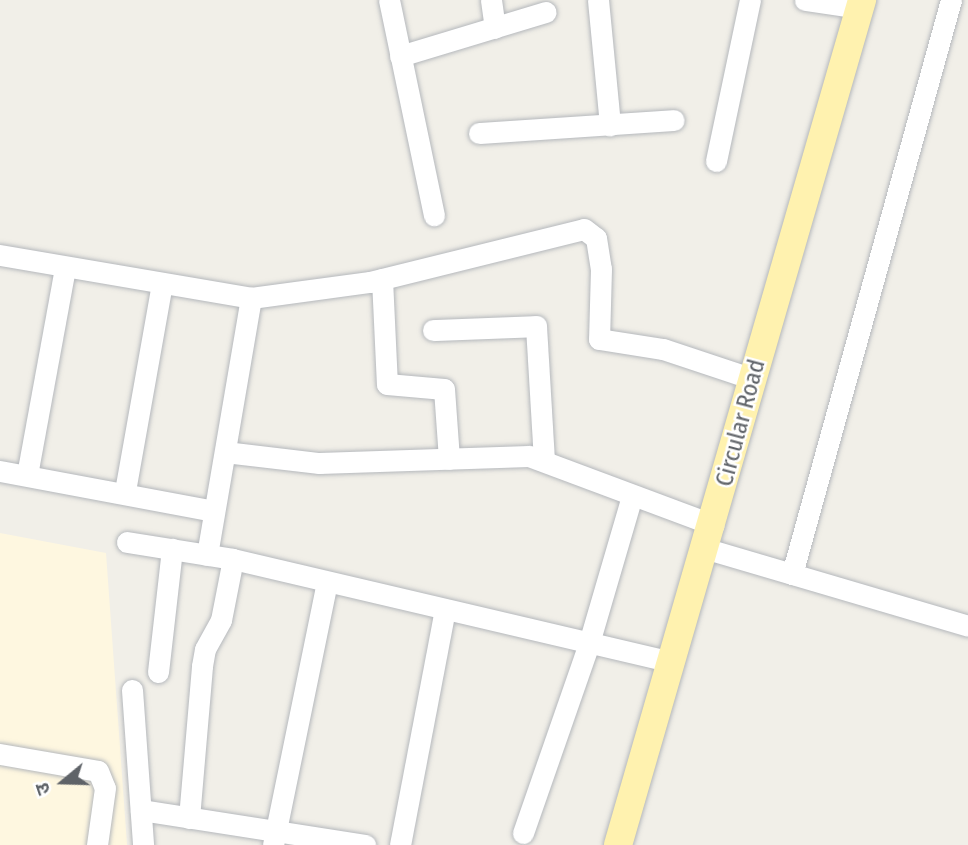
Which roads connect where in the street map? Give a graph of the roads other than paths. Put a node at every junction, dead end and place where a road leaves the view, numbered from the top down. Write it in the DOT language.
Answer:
graph roads {
  1 [pos="388,0"];
  2 [pos="491,0"];
  3 [pos="597,0"];
  4 [pos="750,0"];
  5 [pos="805,0"];
  6 [pos="951,0"];
  7 [pos="861,4"];
  8 [pos="546,12"];
  9 [pos="495,28"];
  10 [pos="400,56"];
  11 [pos="674,120"];
  12 [pos="610,125"];
  13 [pos="480,133"];
  14 [pos="716,161"];
  15 [pos="433,215"];
  16 [pos="0,255"];
  17 [pos="65,267"];
  18 [pos="382,279"];
  19 [pos="162,284"];
  20 [pos="251,298"];
  21 [pos="433,330"];
  22 [pos="752,379"];
  23 [pos="225,452"];
  24 [pos="449,459"];
  25 [pos="544,459"];
  26 [pos="0,471"];
  27 [pos="27,475"];
  28 [pos="125,491"];
  29 [pos="632,496"];
  30 [pos="213,510"];
  31 [pos="710,537"];
  32 [pos="127,542"];
  33 [pos="172,550"];
  34 [pos="207,555"];
  35 [pos="233,559"];
  36 [pos="792,573"];
  37 [pos="327,582"];
  38 [pos="445,610"];
  39 [pos="968,626"];
  40 [pos="589,643"];
  41 [pos="673,662"];
  42 [pos="158,672"];
  43 [pos="132,690"];
  44 [pos="0,754"];
  45 [pos="141,810"];
  46 [pos="189,818"];
  47 [pos="523,833"];
  48 [pos="274,838"];
  49 [pos="97,845"];
  50 [pos="143,845"];
  51 [pos="365,845"];
  52 [pos="400,845"];
  53 [pos="618,845"];
  1 -- 10 [label="street"];
  2 -- 9 [label="street"];
  3 -- 12 [label="street"];
  4 -- 14 [label="street"];
  5 -- 7 [label="street"];
  6 -- 36 [label="street"];
  7 -- 22 [label="main road, Circular Road"];
  8 -- 9 [label="street"];
  9 -- 10 [label="street"];
  10 -- 15 [label="street"];
  11 -- 12 [label="street"];
  12 -- 13 [label="street"];
  16 -- 17 [label="street"];
  17 -- 19 [label="street"];
  17 -- 27 [label="street"];
  18 -- 20 [label="street"];
  18 -- 22 [label="street"];
  18 -- 24 [label="street"];
  19 -- 20 [label="street"];
  19 -- 28 [label="street"];
  20 -- 23 [label="street"];
  21 -- 25 [label="street"];
  22 -- 31 [label="main road, Circular Road"];
  23 -- 24 [label="street"];
  23 -- 30 [label="street"];
  24 -- 25 [label="street"];
  25 -- 29 [label="street"];
  26 -- 27 [label="street"];
  27 -- 28 [label="street"];
  28 -- 30 [label="street"];
  29 -- 31 [label="street"];
  29 -- 40 [label="street"];
  30 -- 34 [label="street"];
  31 -- 36 [label="street"];
  31 -- 41 [label="main road, Circular Road"];
  32 -- 33 [label="street"];
  33 -- 34 [label="street"];
  33 -- 42 [label="street"];
  34 -- 35 [label="street"];
  35 -- 37 [label="street"];
  35 -- 46 [label="street"];
  36 -- 39 [label="street"];
  37 -- 38 [label="street"];
  37 -- 48 [label="street"];
  38 -- 40 [label="street"];
  38 -- 52 [label="street"];
  40 -- 41 [label="street"];
  40 -- 47 [label="street"];
  41 -- 53 [label="main road, Circular Road"];
  43 -- 45 [label="street"];
  44 -- 49 [label="street"];
  45 -- 46 [label="street"];
  45 -- 50 [label="street"];
  46 -- 48 [label="street"];
  48 -- 51 [label="street"];
}
